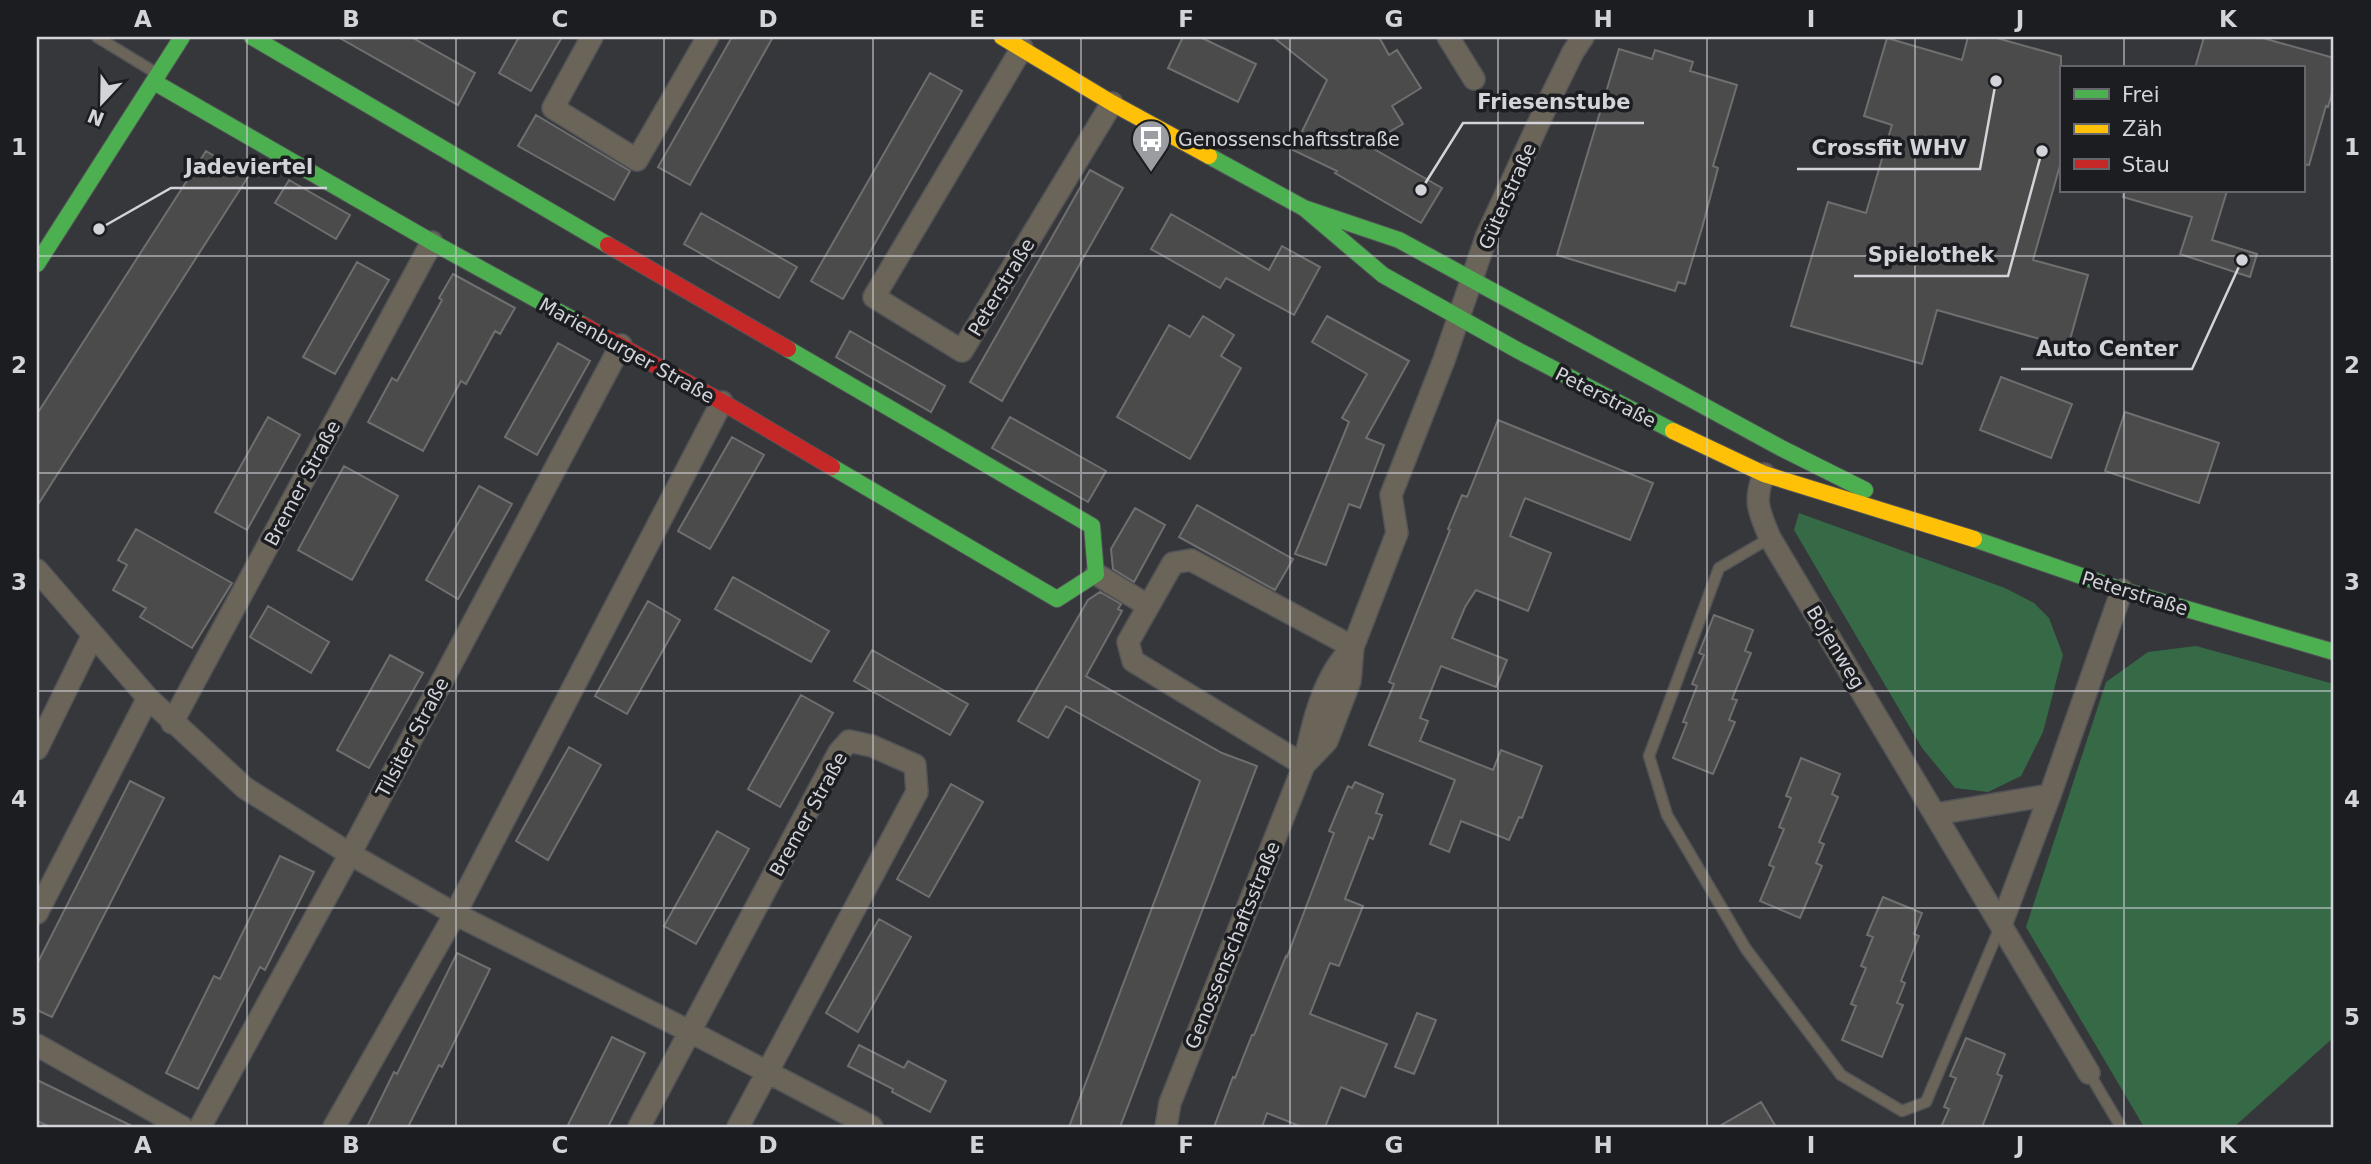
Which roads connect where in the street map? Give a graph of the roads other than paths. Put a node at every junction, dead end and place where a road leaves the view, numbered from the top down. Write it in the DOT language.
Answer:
graph roads {
  1 [pos="97,37"];
  2 [pos="182,37"];
  3 [pos="252,37"];
  4 [pos="592,37"];
  5 [pos="708,37"];
  6 [pos="1002,37"];
  7 [pos="1448,37"];
  8 [pos="1583,37"];
  9 [pos="1021,48"];
  10 [pos="157,78"];
  11 [pos="1474,79"];
  12 [pos="1112,103"];
  13 [pos="1304,208"];
  14 [pos="432,242"];
  15 [pos="37,264"];
  16 [pos="1472,281"];
  17 [pos="1459,317"];
  18 [pos="621,345"];
  19 [pos="722,402"];
  20 [pos="1764,474"];
  21 [pos="1938,527"];
  22 [pos="1770,537"];
  23 [pos="37,570"];
  24 [pos="1097,574"];
  25 [pos="2122,590"];
  26 [pos="1147,606"];
  27 [pos="93,635"];
  28 [pos="1353,647"];
  29 [pos="2334,652"];
  30 [pos="148,698"];
  31 [pos="172,723"];
  32 [pos="37,749"];
  33 [pos="1304,765"];
  34 [pos="2050,794"];
  35 [pos="1936,814"];
  36 [pos="350,854"];
  37 [pos="37,913"];
  38 [pos="455,914"];
  39 [pos="2001,925"];
  40 [pos="691,1032"];
  41 [pos="37,1045"];
  42 [pos="767,1072"];
  43 [pos="2089,1073"];
  44 [pos="182,1127"];
  45 [pos="200,1127"];
  46 [pos="334,1127"];
  47 [pos="639,1127"];
  48 [pos="738,1127"];
  49 [pos="872,1127"];
  50 [pos="1166,1127"];
  51 [pos="2121,1127"];
  1 -- 10 [label="lane"];
  2 -- 10 [label="main road"];
  3 -- 24 [label="main road"];
  4 -- 5 [label="street"];
  6 -- 9 [label="main road, Peterstraße"];
  7 -- 11 [label="street"];
  8 -- 16 [label="street, Güterstraße"];
  9 -- 12 [label="main road, Peterstraße"];
  9 -- 12 [label="street, Peterstraße"];
  10 -- 14 [label="main road, Marienburger Straße"];
  10 -- 15 [label="main road"];
  12 -- 13 [label="main road, Peterstraße"];
  13 -- 16 [label="main road, Peterstraße"];
  13 -- 17 [label="main road, Peterstraße"];
  14 -- 18 [label="main road, Marienburger Straße"];
  14 -- 31 [label="street, Bremer Straße"];
  16 -- 17 [label="street, Güterstraße"];
  16 -- 21 [label="main road, Peterstraße"];
  17 -- 20 [label="main road, Peterstraße"];
  17 -- 28 [label="street, Genossenschaftsstraße"];
  18 -- 19 [label="main road, Marienburger Straße"];
  18 -- 36 [label="street, Tilsiter Straße"];
  19 -- 24 [label="main road, Marienburger Straße"];
  19 -- 38 [label="street"];
  20 -- 21 [label="main road, Peterstraße"];
  20 -- 22 [label="street, Bojenweg"];
  21 -- 25 [label="main road, Peterstraße"];
  22 -- 35 [label="street, Bojenweg"];
  22 -- 39 [label="lane"];
  23 -- 27 [label="street"];
  24 -- 26 [label="street"];
  25 -- 29 [label="main road, Peterstraße"];
  25 -- 34 [label="street"];
  26 -- 28 [label="street"];
  26 -- 33 [label="street"];
  27 -- 30 [label="street"];
  27 -- 32 [label="street"];
  28 -- 33 [label="street, Genossenschaftsstraße"];
  30 -- 31 [label="street"];
  30 -- 37 [label="street"];
  31 -- 36 [label="street"];
  33 -- 50 [label="street, Genossenschaftsstraße"];
  34 -- 35 [label="street"];
  34 -- 39 [label="street"];
  35 -- 39 [label="street, Bojenweg"];
  36 -- 38 [label="street"];
  36 -- 45 [label="street, Tilsiter Straße"];
  38 -- 40 [label="street"];
  38 -- 46 [label="street"];
  39 -- 43 [label="street, Bojenweg"];
  40 -- 42 [label="street"];
  40 -- 42 [label="street, Bremer Straße"];
  40 -- 47 [label="street, Bremer Straße"];
  41 -- 44 [label="street"];
  42 -- 48 [label="street, Bremer Straße"];
  42 -- 49 [label="street"];
  43 -- 51 [label="lane"];
}
